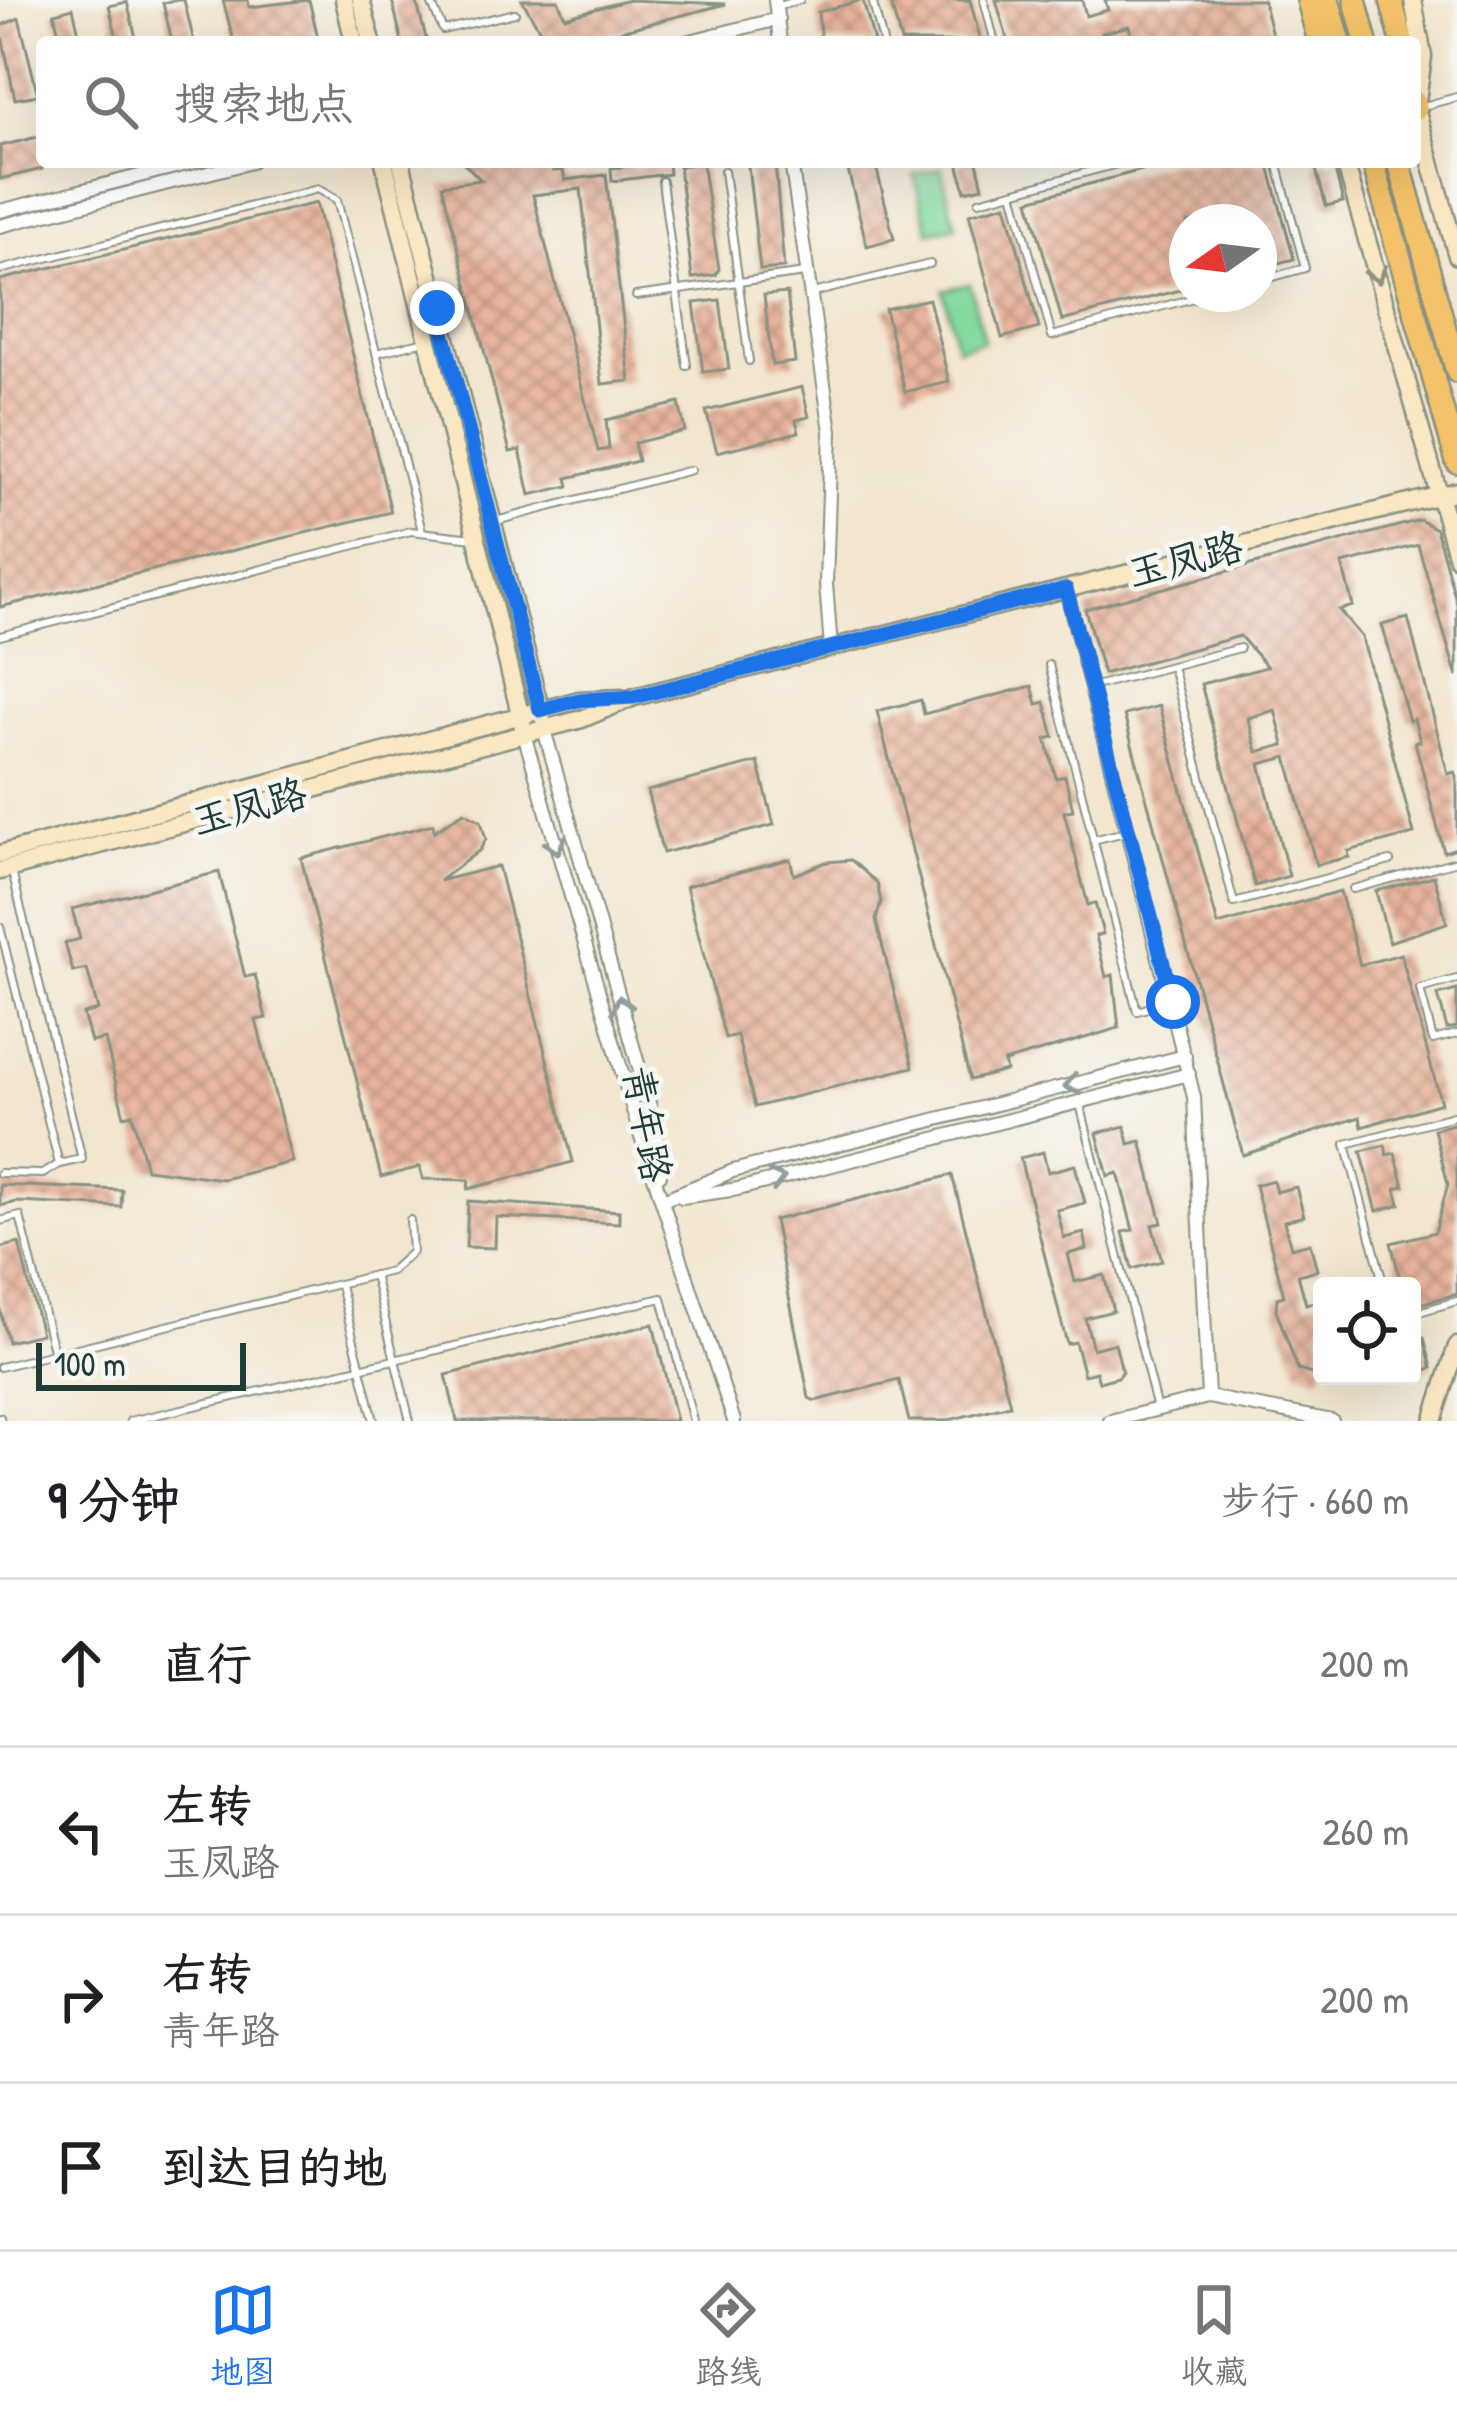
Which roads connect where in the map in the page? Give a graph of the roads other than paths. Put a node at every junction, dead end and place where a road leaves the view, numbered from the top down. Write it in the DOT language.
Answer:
graph roads {
  1 [pos="344,0"];
  2 [pos="361,0"];
  3 [pos="430,0"];
  4 [pos="800,0"];
  5 [pos="872,0"];
  6 [pos="983,0"];
  7 [pos="1298,0"];
  8 [pos="1308,0"];
  9 [pos="1328,0"];
  10 [pos="1354,0"];
  11 [pos="1390,0"];
  12 [pos="1413,0"];
  13 [pos="776,9"];
  14 [pos="515,13"];
  15 [pos="1400,35"];
  16 [pos="353,36"];
  17 [pos="370,36"];
  18 [pos="702,36"];
  19 [pos="881,36"];
  20 [pos="993,36"];
  21 [pos="1313,36"];
  22 [pos="1314,36"];
  23 [pos="1338,36"];
  24 [pos="1364,36"];
  25 [pos="1419,36"];
  26 [pos="1457,97"];
  27 [pos="1421,104"];
  28 [pos="1421,123"];
  29 [pos="172,168"];
  30 [pos="227,168"];
  31 [pos="386,168"];
  32 [pos="403,168"];
  33 [pos="792,168"];
  34 [pos="1103,168"];
  35 [pos="1279,168"];
  36 [pos="1348,168"];
  37 [pos="1375,168"];
  38 [pos="1401,168"];
  39 [pos="724,171"];
  40 [pos="662,181"];
  41 [pos="1013,192"];
  42 [pos="979,201"];
  43 [pos="0,212"];
  44 [pos="0,226"];
  45 [pos="1457,256"];
  46 [pos="930,263"];
  47 [pos="0,270"];
  48 [pos="806,273"];
  49 [pos="1277,275"];
  50 [pos="738,282"];
  51 [pos="677,290"];
  52 [pos="809,294"];
  53 [pos="636,296"];
  54 [pos="1169,305"];
  55 [pos="429,340"];
  56 [pos="376,353"];
  57 [pos="749,361"];
  58 [pos="687,366"];
  59 [pos="1457,372"];
  60 [pos="1457,461"];
  61 [pos="691,470"];
  62 [pos="1448,493"];
  63 [pos="492,522"];
  64 [pos="422,531"];
  65 [pos="480,540"];
  66 [pos="1457,558"];
  67 [pos="1066,589"];
  68 [pos="0,636"];
  69 [pos="831,648"];
  70 [pos="1240,648"];
  71 [pos="1049,665"];
  72 [pos="1172,666"];
  73 [pos="1091,687"];
  74 [pos="533,722"];
  75 [pos="1129,831"];
  76 [pos="1094,840"];
  77 [pos="1390,861"];
  78 [pos="1457,861"];
  79 [pos="4,865"];
  80 [pos="1353,889"];
  81 [pos="0,927"];
  82 [pos="1457,980"];
  83 [pos="1173,1002"];
  84 [pos="1457,1034"];
  85 [pos="1185,1056"];
  86 [pos="1189,1074"];
  87 [pos="1079,1102"];
  88 [pos="1457,1115"];
  89 [pos="58,1165"];
  90 [pos="0,1173"];
  91 [pos="663,1200"];
  92 [pos="410,1220"];
  93 [pos="0,1221"];
  94 [pos="374,1275"];
  95 [pos="1382,1277"];
  96 [pos="340,1284"];
  97 [pos="1457,1301"];
  98 [pos="1421,1311"];
  99 [pos="1457,1346"];
  100 [pos="54,1354"];
  101 [pos="394,1356"];
  102 [pos="360,1365"];
  103 [pos="0,1367"];
  104 [pos="1208,1397"];
  105 [pos="1157,1408"];
  106 [pos="130,1421"];
  107 [pos="374,1421"];
  108 [pos="410,1421"];
  109 [pos="693,1421"];
  110 [pos="734,1421"];
  111 [pos="1110,1421"];
  112 [pos="1332,1421"];
  113 [pos="1433,1421"];
  1 -- 16 [label="street"];
  2 -- 17 [label="street"];
  3 -- 14 [label="lane"];
  4 -- 13 [label="lane"];
  5 -- 19 [label="lane"];
  6 -- 20 [label="lane"];
  7 -- 21 [label="street"];
  8 -- 22 [label="highway"];
  9 -- 23 [label="highway"];
  10 -- 24 [label="highway"];
  11 -- 15 [label="highway"];
  12 -- 25 [label="street"];
  13 -- 18 [label="street"];
  26 -- 27 [label="lane"];
  28 -- 45 [label="street"];
  29 -- 43 [label="street"];
  30 -- 44 [label="street"];
  31 -- 55 [label="street, 青年路"];
  32 -- 63 [label="street, 青年路"];
  33 -- 48 [label="street"];
  34 -- 41 [label="lane"];
  35 -- 49 [label="lane"];
  36 -- 62 [label="street, one-way"];
  37 -- 60 [label="highway"];
  38 -- 59 [label="highway"];
  39 -- 50 [label="lane"];
  40 -- 51 [label="lane"];
  41 -- 42 [label="lane"];
  41 -- 54 [label="lane"];
  46 -- 52 [label="lane"];
  47 -- 56 [label="lane"];
  48 -- 50 [label="lane"];
  48 -- 52 [label="street"];
  50 -- 51 [label="lane"];
  50 -- 57 [label="lane"];
  51 -- 53 [label="lane"];
  51 -- 58 [label="lane"];
  52 -- 69 [label="street"];
  55 -- 56 [label="lane"];
  55 -- 65 [label="street, 青年路"];
  56 -- 64 [label="lane"];
  61 -- 63 [label="lane"];
  62 -- 66 [label="street"];
  62 -- 67 [label="street, 玉凤路"];
  63 -- 74 [label="street, 青年路"];
  64 -- 65 [label="lane"];
  64 -- 68 [label="lane"];
  65 -- 74 [label="street, 青年路"];
  67 -- 69 [label="street, 玉凤路"];
  67 -- 73 [label="street"];
  69 -- 74 [label="street, 玉凤路"];
  70 -- 72 [label="lane"];
  71 -- 76 [label="lane"];
  72 -- 73 [label="lane"];
  72 -- 77 [label="lane"];
  73 -- 75 [label="street"];
  74 -- 79 [label="street, 玉凤路"];
  74 -- 91 [label="street, 青年路, one-way"];
  91 -- 74 [label="street, 青年路, one-way"];
  75 -- 76 [label="lane"];
  75 -- 83 [label="street"];
  76 -- 83 [label="lane"];
  78 -- 80 [label="lane"];
  79 -- 89 [label="lane"];
  81 -- 89 [label="lane"];
  82 -- 84 [label="lane"];
  83 -- 85 [label="street"];
  85 -- 86 [label="street"];
  85 -- 91 [label="street, one-way"];
  86 -- 87 [label="street"];
  86 -- 104 [label="street"];
  91 -- 87 [label="street, one-way"];
  87 -- 105 [label="lane"];
  88 -- 95 [label="lane"];
  89 -- 90 [label="lane"];
  91 -- 110 [label="street"];
  92 -- 94 [label="lane"];
  93 -- 100 [label="lane"];
  94 -- 96 [label="lane"];
  94 -- 101 [label="lane"];
  96 -- 100 [label="lane"];
  96 -- 102 [label="lane"];
  97 -- 98 [label="lane"];
  99 -- 113 [label="street"];
  100 -- 103 [label="lane"];
  101 -- 102 [label="lane"];
  101 -- 108 [label="lane"];
  101 -- 109 [label="lane"];
  102 -- 106 [label="lane"];
  102 -- 107 [label="lane"];
  104 -- 105 [label="street"];
  104 -- 112 [label="street"];
  105 -- 111 [label="street"];
}
